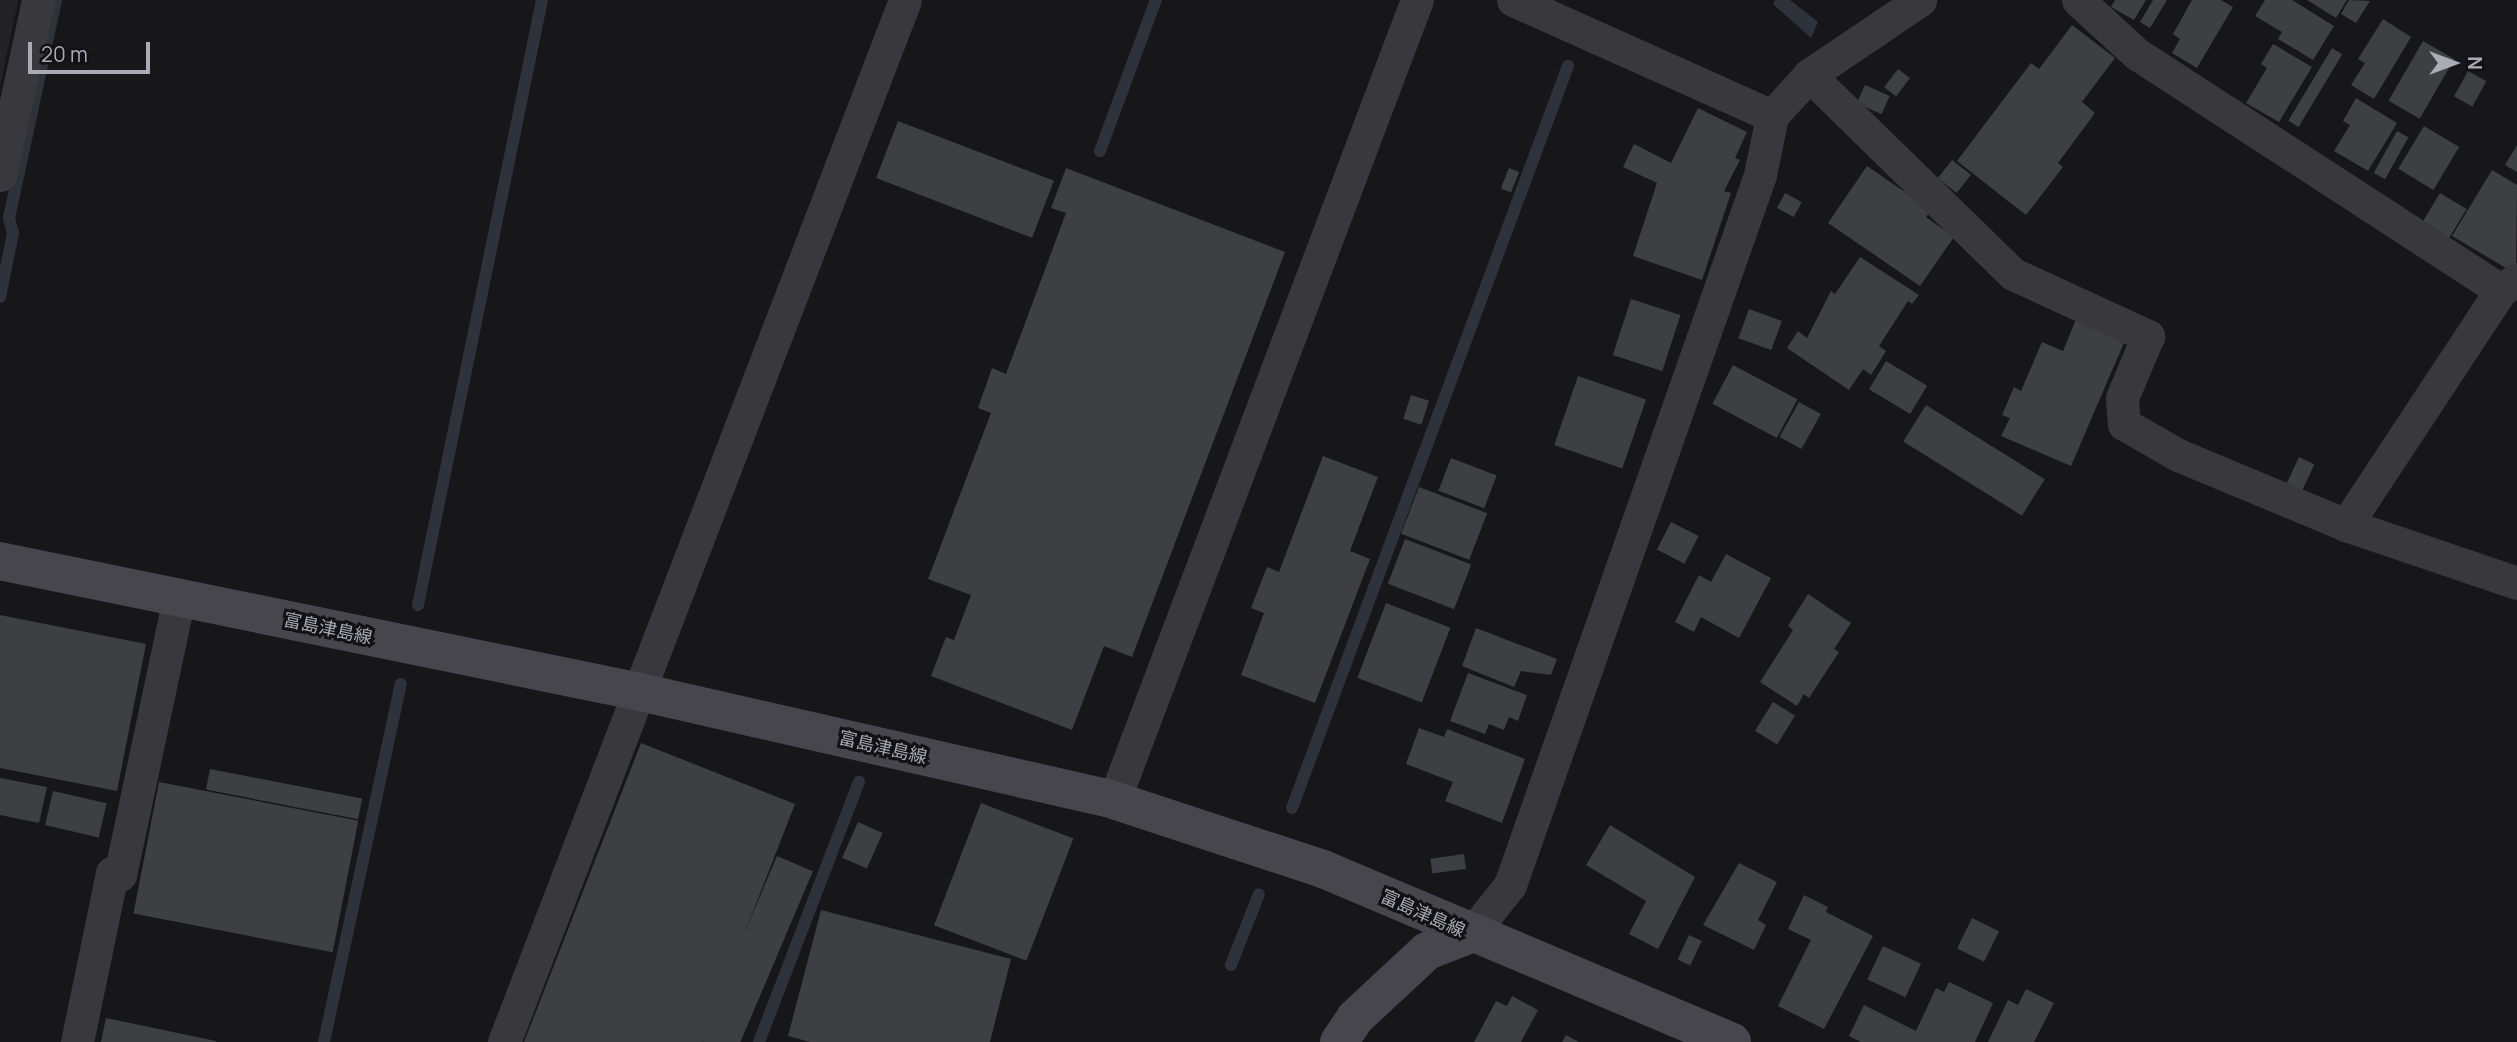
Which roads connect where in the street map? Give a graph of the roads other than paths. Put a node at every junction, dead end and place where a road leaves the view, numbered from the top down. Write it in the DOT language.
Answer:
graph roads {
  1 [pos="38,0"];
  2 [pos="905,0"];
  3 [pos="1417,0"];
  4 [pos="1514,0"];
  5 [pos="1920,0"];
  6 [pos="2078,0"];
  7 [pos="1809,75"];
  8 [pos="1772,116"];
  9 [pos="0,175"];
  10 [pos="2509,284"];
  11 [pos="2346,525"];
  12 [pos="0,561"];
  13 [pos="2517,583"];
  14 [pos="179,598"];
  15 [pos="640,692"];
  16 [pos="1114,800"];
  17 [pos="1471,934"];
  18 [pos="77,1042"];
  19 [pos="504,1042"];
  20 [pos="1339,1042"];
  21 [pos="1732,1042"];
  1 -- 9 [label="street"];
  2 -- 15 [label="street"];
  3 -- 16 [label="street"];
  4 -- 8 [label="street"];
  5 -- 7 [label="street"];
  6 -- 10 [label="street"];
  7 -- 8 [label="street"];
  7 -- 11 [label="street"];
  8 -- 17 [label="street"];
  10 -- 11 [label="street"];
  11 -- 13 [label="street"];
  12 -- 14 [label="main road, 富島津島線"];
  14 -- 15 [label="main road, 富島津島線"];
  14 -- 18 [label="street"];
  15 -- 16 [label="main road, 富島津島線"];
  15 -- 19 [label="street"];
  16 -- 17 [label="main road, 富島津島線"];
  17 -- 20 [label="main road"];
  17 -- 21 [label="main road, 富島津島線"];
}
